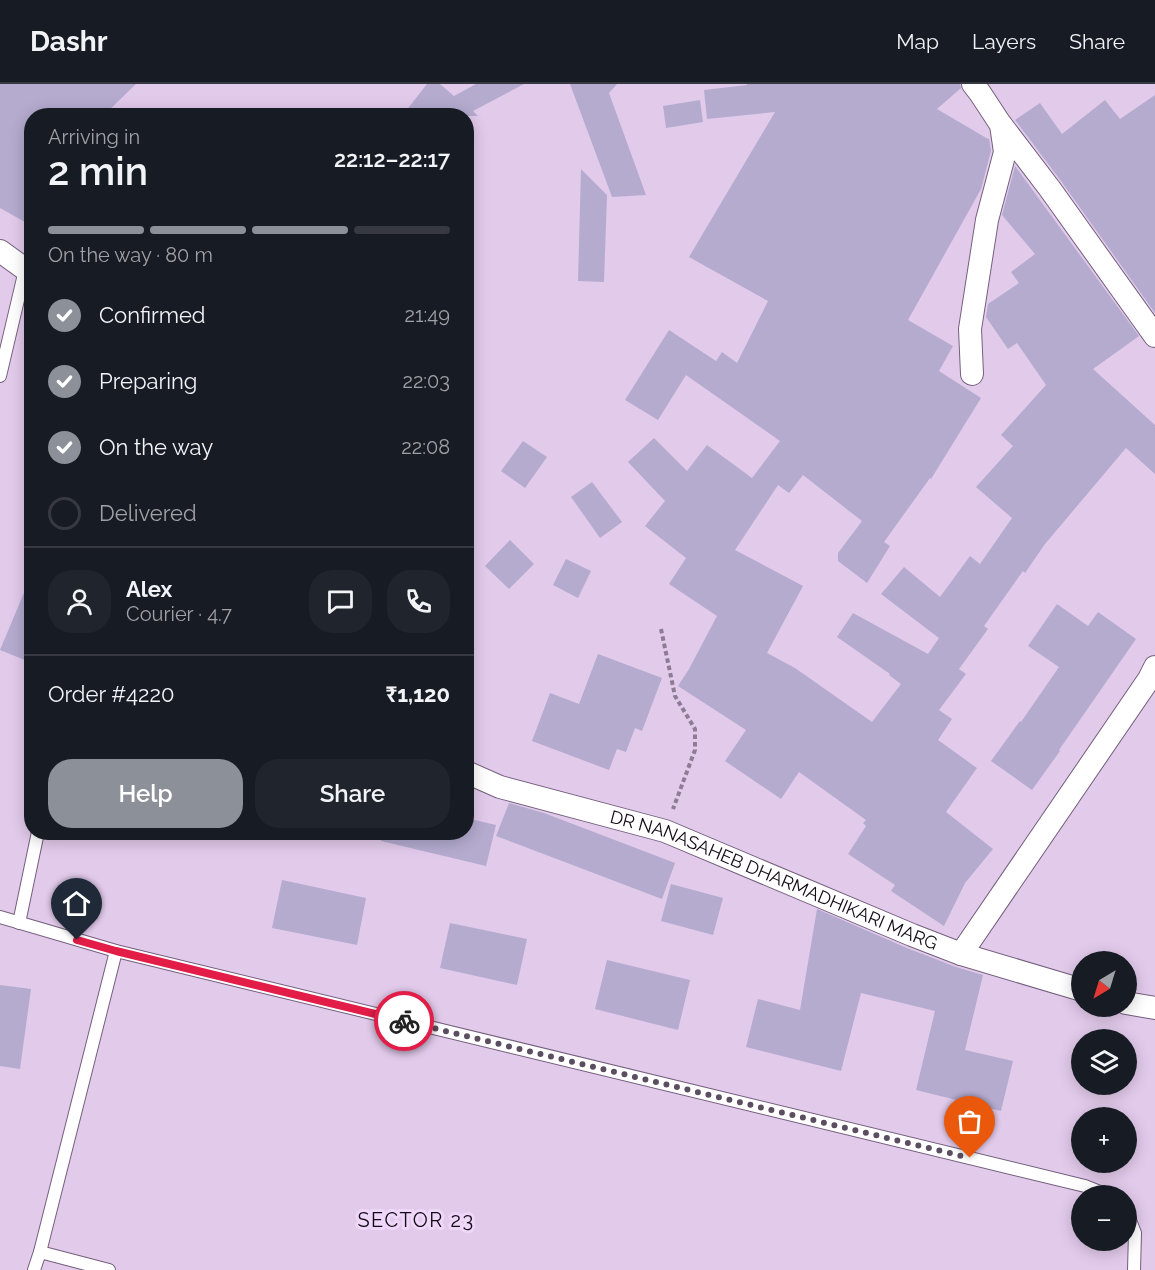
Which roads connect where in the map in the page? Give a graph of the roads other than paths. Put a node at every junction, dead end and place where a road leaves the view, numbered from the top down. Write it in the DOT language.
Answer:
graph roads {
  1 [pos="973,84"];
  2 [pos="1001,125"];
  3 [pos="2,258"];
  4 [pos="24,270"];
  5 [pos="24,287"];
  6 [pos="1155,336"];
  7 [pos="972,374"];
  8 [pos="0,376"];
  9 [pos="1155,667"];
  10 [pos="474,776"];
  11 [pos="36,840"];
  12 [pos="0,917"];
  13 [pos="19,923"];
  14 [pos="116,951"];
  15 [pos="961,954"];
  16 [pos="1071,987"];
  17 [pos="1137,1005"];
  18 [pos="1155,1008"];
  19 [pos="1085,1185"];
  20 [pos="1135,1251"];
  21 [pos="40,1252"];
  22 [pos="34,1270"];
  23 [pos="109,1270"];
  24 [pos="1134,1270"];
  1 -- 2 [label="street"];
  2 -- 6 [label="street"];
  2 -- 7 [label="street"];
  3 -- 4 [label="street"];
  5 -- 8 [label="lane"];
  9 -- 15 [label="street"];
  10 -- 15 [label="street, DR NANASAHEB DHARMADHIKARI MARG"];
  11 -- 13 [label="lane"];
  12 -- 13 [label="lane"];
  13 -- 14 [label="lane"];
  14 -- 19 [label="lane"];
  14 -- 21 [label="lane"];
  15 -- 16 [label="street, DR NANASAHEB DHARMADHIKARI MARG"];
  17 -- 18 [label="street"];
  20 -- 24 [label="lane"];
  21 -- 22 [label="lane"];
  21 -- 23 [label="lane"];
}
